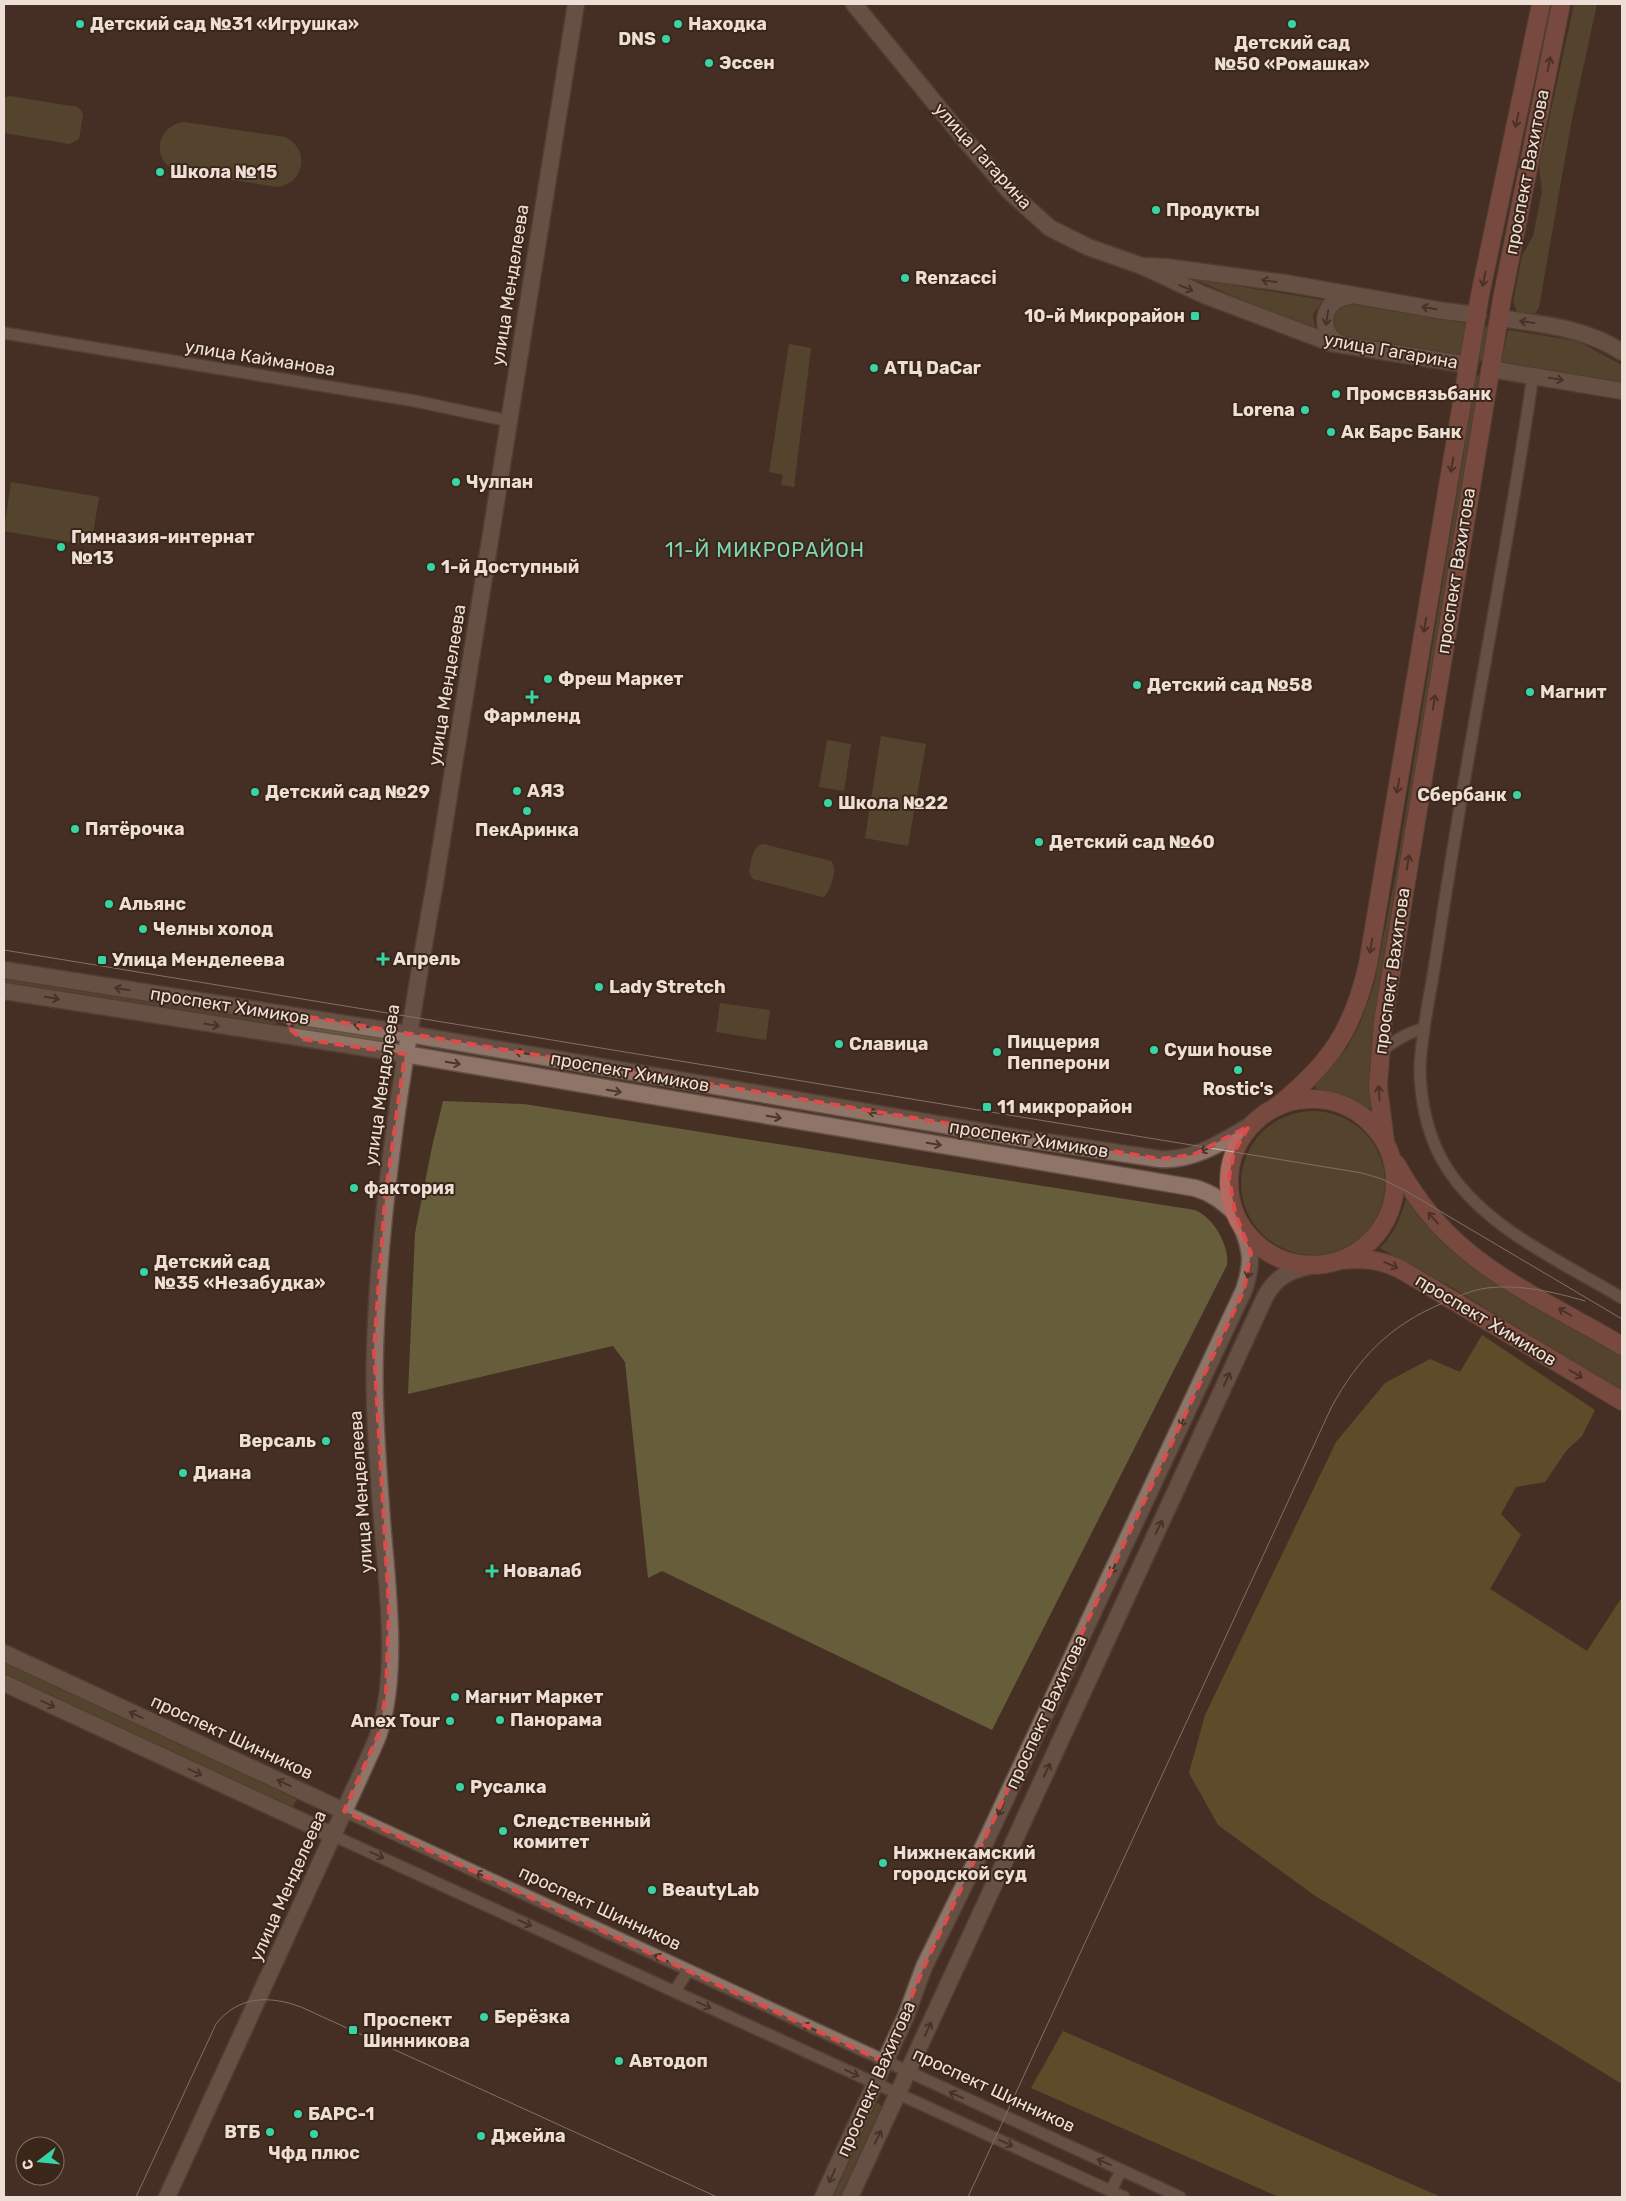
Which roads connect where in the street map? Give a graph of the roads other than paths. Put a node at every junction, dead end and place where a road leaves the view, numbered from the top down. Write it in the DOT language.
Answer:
graph roads {
  1 [pos="576,4"];
  2 [pos="854,4"];
  3 [pos="1541,4"];
  4 [pos="1561,4"];
  5 [pos="1142,266"];
  6 [pos="1356,295"];
  7 [pos="1478,315"];
  8 [pos="1499,318"];
  9 [pos="4,333"];
  10 [pos="1348,346"];
  11 [pos="1621,352"];
  12 [pos="1469,365"];
  13 [pos="1490,369"];
  14 [pos="1533,375"];
  15 [pos="1620,390"];
  16 [pos="509,421"];
  17 [pos="4,970"];
  18 [pos="4,991"];
  19 [pos="308,1018"];
  20 [pos="1424,1028"];
  21 [pos="409,1034"];
  22 [pos="302,1039"];
  23 [pos="1380,1053"];
  24 [pos="405,1054"];
  25 [pos="656,1077"];
  26 [pos="654,1098"];
  27 [pos="1275,1108"];
  28 [pos="1249,1126"];
  29 [pos="1388,1148"];
  30 [pos="1238,1219"];
  31 [pos="1344,1260"];
  32 [pos="1310,1266"];
  33 [pos="1622,1298"];
  34 [pos="1622,1346"];
  35 [pos="1622,1401"];
  36 [pos="4,1652"];
  37 [pos="4,1683"];
  38 [pos="312,1797"];
  39 [pos="344,1811"];
  40 [pos="301,1821"];
  41 [pos="332,1835"];
  42 [pos="688,1971"];
  43 [pos="678,1993"];
  44 [pos="884,2062"];
  45 [pos="908,2073"];
  46 [pos="874,2084"];
  47 [pos="898,2095"];
  48 [pos="1121,2170"];
  49 [pos="1111,2191"];
  50 [pos="167,2197"];
  51 [pos="823,2197"];
  52 [pos="850,2197"];
  53 [pos="1124,2197"];
  54 [pos="1180,2197"];
  1 -- 16 [label="main road, улица Менделеева"];
  2 -- 5 [label="main road, улица Гагарина"];
  3 -- 7 [label="main road, проспект Вахитова, one-way"];
  8 -- 4 [label="main road, проспект Вахитова, one-way"];
  6 -- 5 [label="main road, улица Гагарина, one-way"];
  5 -- 10 [label="main road, улица Гагарина, one-way"];
  7 -- 6 [label="main road, улица Гагарина, one-way"];
  6 -- 10 [label="main road, one-way"];
  7 -- 8 [label="main road, улица Гагарина"];
  7 -- 12 [label="main road, проспект Вахитова"];
  11 -- 8 [label="main road, улица Гагарина, one-way"];
  8 -- 13 [label="main road, проспект Вахитова"];
  9 -- 16 [label="street, улица Кайманова"];
  10 -- 12 [label="main road, улица Гагарина"];
  12 -- 13 [label="main road, улица Гагарина"];
  12 -- 27 [label="main road, проспект Вахитова, one-way"];
  13 -- 14 [label="main road, улица Гагарина"];
  23 -- 13 [label="main road, проспект Вахитова, one-way"];
  14 -- 15 [label="main road, улица Гагарина, one-way"];
  14 -- 20 [label="street"];
  16 -- 21 [label="main road, улица Менделеева"];
  19 -- 17 [label="main road, проспект Химиков, one-way"];
  18 -- 22 [label="main road, проспект Химиков, one-way"];
  21 -- 19 [label="main road, проспект Химиков, one-way"];
  19 -- 22 [label="main road"];
  20 -- 23 [label="street"];
  20 -- 33 [label="street"];
  21 -- 24 [label="main road, улица Менделеева"];
  25 -- 21 [label="main road, проспект Химиков, one-way"];
  22 -- 24 [label="main road, проспект Химиков"];
  29 -- 23 [label="main road, проспект Вахитова, one-way"];
  24 -- 26 [label="main road, проспект Химиков, one-way"];
  24 -- 39 [label="main road, улица Менделеева"];
  25 -- 26 [label="main road"];
  28 -- 25 [label="main road, проспект Химиков, one-way"];
  26 -- 30 [label="main road, проспект Химиков, one-way"];
  27 -- 28 [label="main road, проспект Вахитова"];
  27 -- 29 [label="main road, проспект Вахитова"];
  28 -- 30 [label="main road, проспект Вахитова"];
  29 -- 31 [label="main road, проспект Вахитова"];
  34 -- 29 [label="main road, one-way"];
  30 -- 32 [label="main road, проспект Вахитова"];
  30 -- 44 [label="main road, проспект Вахитова, one-way"];
  31 -- 32 [label="main road, проспект Вахитова"];
  31 -- 35 [label="main road, проспект Химиков, one-way"];
  45 -- 32 [label="main road, проспект Вахитова, one-way"];
  38 -- 36 [label="main road, проспект Шинников, one-way"];
  37 -- 40 [label="main road, one-way"];
  38 -- 39 [label="main road, проспект Шинников"];
  38 -- 40 [label="main road"];
  39 -- 41 [label="main road, улица Менделеева"];
  42 -- 39 [label="street, проспект Шинников, one-way"];
  40 -- 41 [label="main road"];
  41 -- 43 [label="street, one-way"];
  41 -- 50 [label="main road, улица Менделеева"];
  42 -- 43 [label="street"];
  44 -- 42 [label="street, проспект Шинников, one-way"];
  43 -- 46 [label="street, one-way"];
  44 -- 45 [label="street, проспект Шинников"];
  44 -- 46 [label="main road, проспект Вахитова"];
  45 -- 47 [label="main road, проспект Вахитова"];
  48 -- 45 [label="street, проспект Шинников, one-way"];
  46 -- 47 [label="street"];
  46 -- 51 [label="main road, проспект Вахитова, one-way"];
  47 -- 49 [label="street, one-way"];
  52 -- 47 [label="main road, проспект Вахитова, one-way"];
  48 -- 49 [label="street"];
  48 -- 54 [label="street, проспект Шинников"];
  49 -- 53 [label="street"];
}
